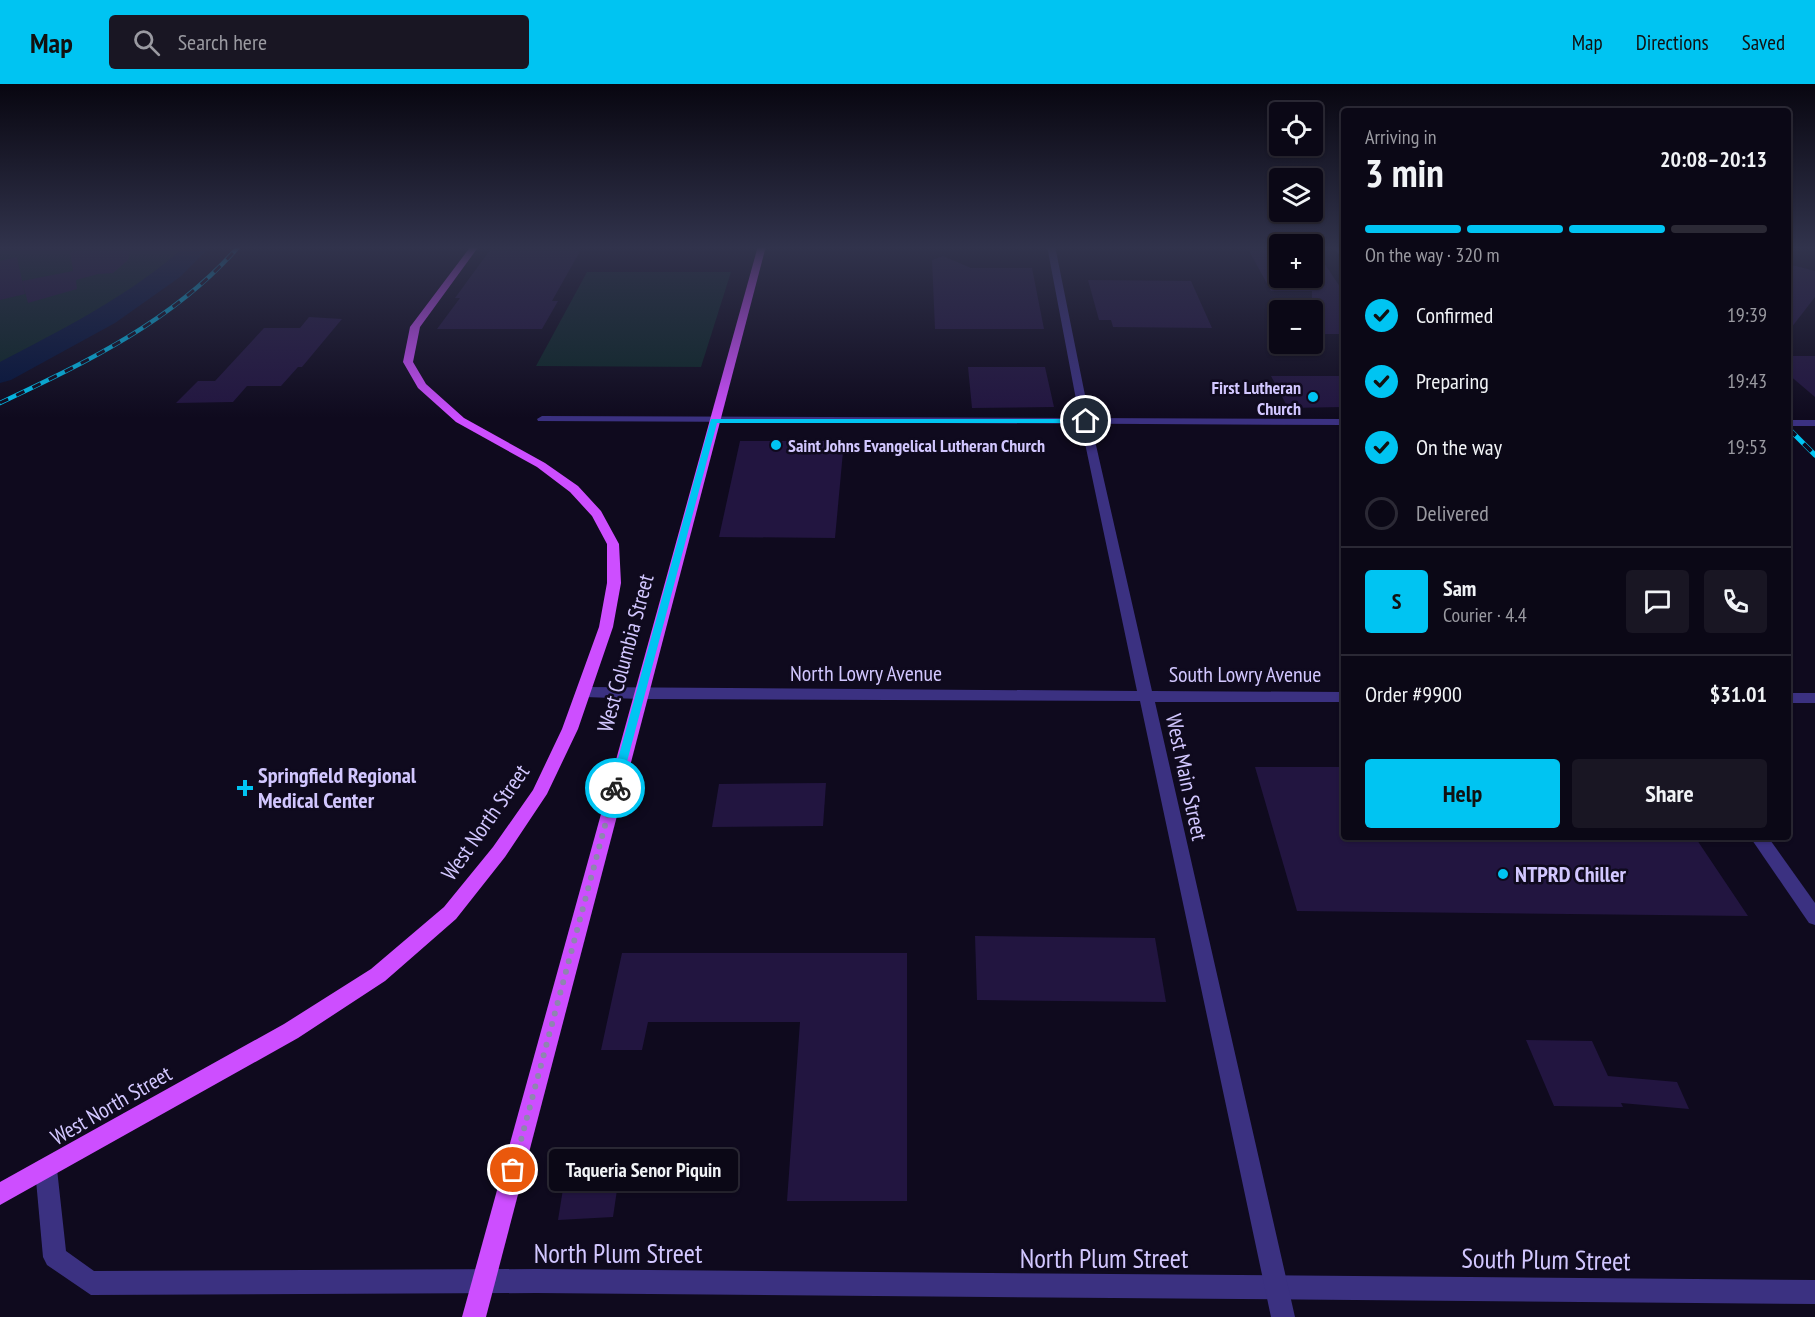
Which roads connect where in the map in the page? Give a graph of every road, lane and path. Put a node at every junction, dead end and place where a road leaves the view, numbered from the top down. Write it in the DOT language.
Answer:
graph roads {
  1 [pos="432,304"];
  2 [pos="746,304"];
  3 [pos="1063,304"];
  4 [pos="542,419"];
  5 [pos="714,421"];
  6 [pos="1086,421"];
  7 [pos="1341,422"];
  8 [pos="1791,423"];
  9 [pos="1815,423"];
  10 [pos="585,692"];
  11 [pos="640,694"];
  12 [pos="1147,696"];
  13 [pos="1341,698"];
  14 [pos="1815,698"];
  15 [pos="1791,699"];
  16 [pos="1760,840"];
  17 [pos="1815,917"];
  18 [pos="46,1169"];
  19 [pos="0,1194"];
  20 [pos="484,1281"];
  21 [pos="1276,1287"];
  22 [pos="1814,1294"];
  23 [pos="474,1317"];
  24 [pos="1283,1317"];
  1 -- 10 [label="main road, West North Street"];
  2 -- 5 [label="main road, West Columbia Street"];
  3 -- 6 [label="street, West Main Street"];
  4 -- 5 [label="street"];
  5 -- 6 [label="street"];
  5 -- 11 [label="main road, West Columbia Street"];
  6 -- 7 [label="street"];
  6 -- 12 [label="street, West Main Street"];
  8 -- 9 [label="street"];
  10 -- 11 [label="street, North Lowry Avenue"];
  10 -- 18 [label="main road, West North Street"];
  11 -- 12 [label="street, North Lowry Avenue"];
  11 -- 20 [label="main road, West Columbia Street"];
  12 -- 13 [label="street, South Lowry Avenue"];
  12 -- 21 [label="street, West Main Street"];
  14 -- 15 [label="street"];
  16 -- 17 [label="street"];
  18 -- 19 [label="main road, West North Street"];
  18 -- 20 [label="street, North Plum Street"];
  20 -- 21 [label="street, North Plum Street"];
  20 -- 23 [label="main road, West Columbia Street"];
  21 -- 22 [label="street, South Plum Street"];
  21 -- 24 [label="street, West Main Street"];
}
